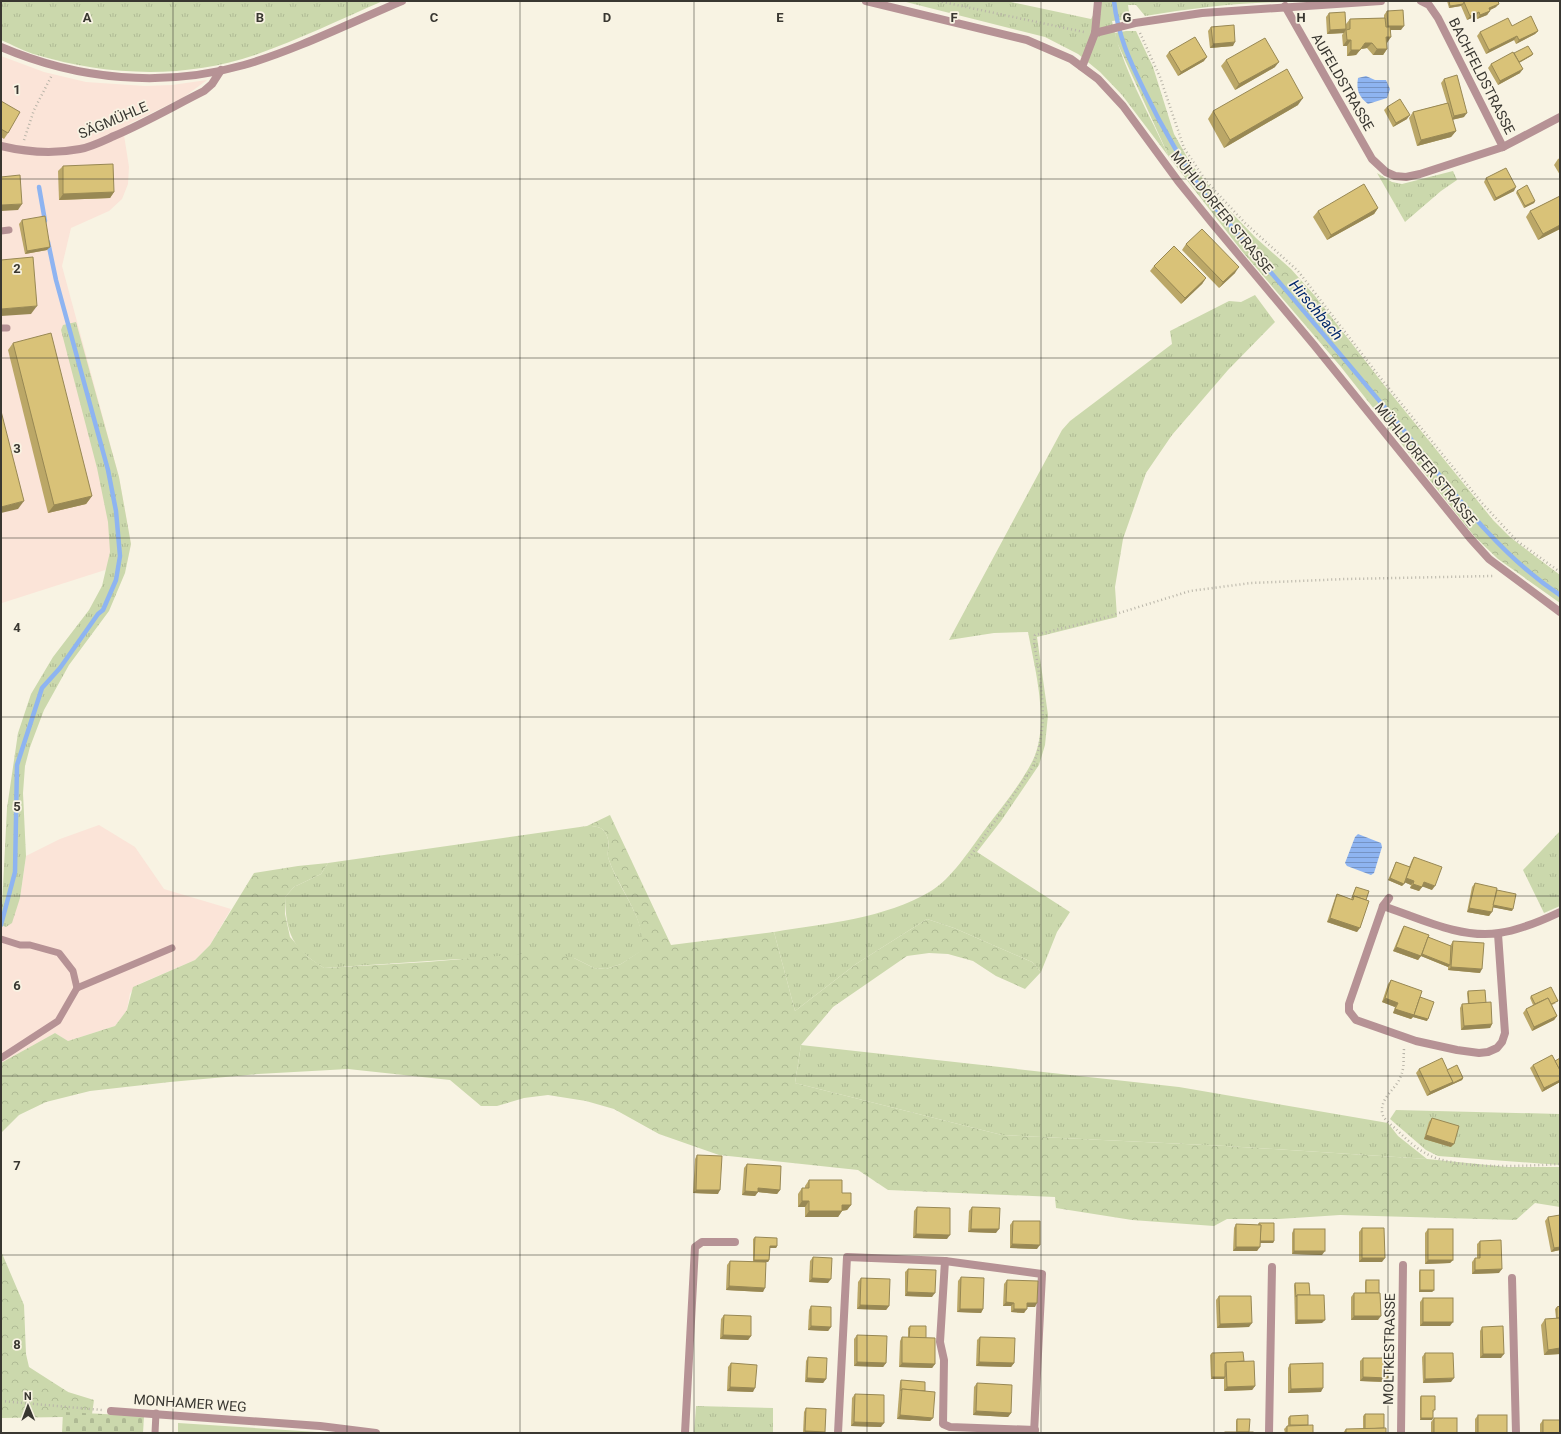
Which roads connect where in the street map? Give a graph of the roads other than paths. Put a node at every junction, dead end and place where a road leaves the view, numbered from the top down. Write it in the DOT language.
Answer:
graph roads {
  1 [pos="402,1"];
  2 [pos="866,1"];
  3 [pos="1098,1"];
  4 [pos="1381,1"];
  5 [pos="1421,1"];
  6 [pos="1285,6"];
  7 [pos="1095,32"];
  8 [pos="1,47"];
  9 [pos="1082,67"];
  10 [pos="220,70"];
  11 [pos="1560,117"];
  12 [pos="1,146"];
  13 [pos="1503,147"];
  14 [pos="9,230"];
  15 [pos="1,231"];
  16 [pos="1560,612"];
  17 [pos="1389,898"];
  18 [pos="1383,906"];
  19 [pos="1560,912"];
  20 [pos="1498,934"];
  21 [pos="2,939"];
  22 [pos="172,948"];
  23 [pos="77,988"];
  24 [pos="1,1058"];
  25 [pos="735,1242"];
  26 [pos="945,1261"];
  27 [pos="1403,1265"];
  28 [pos="1272,1267"];
  29 [pos="1512,1278"];
  30 [pos="111,1411"];
  31 [pos="156,1413"];
  32 [pos="1034,1431"];
  33 [pos="155,1433"];
  34 [pos="376,1433"];
  35 [pos="685,1433"];
  36 [pos="838,1433"];
  37 [pos="1269,1433"];
  38 [pos="1401,1433"];
  39 [pos="1516,1433"];
  1 -- 10 [label="street"];
  2 -- 9 [label="street, MÜHLDORFER STRASSE"];
  3 -- 7 [label="street"];
  4 -- 6 [label="street"];
  5 -- 13 [label="street, BACHFELDSTRASSE"];
  6 -- 7 [label="street"];
  6 -- 13 [label="street, AUFELDSTRASSE"];
  7 -- 9 [label="street"];
  8 -- 10 [label="street"];
  9 -- 16 [label="street, MÜHLDORFER STRASSE"];
  10 -- 12 [label="street, SÄGMÜHLE"];
  11 -- 13 [label="street, AUFELDSTRASSE"];
  14 -- 15 [label="lane"];
  17 -- 18 [label="street"];
  18 -- 20 [label="street"];
  18 -- 20 [label="street"];
  19 -- 20 [label="street"];
  21 -- 23 [label="lane"];
  22 -- 23 [label="lane"];
  23 -- 24 [label="lane"];
  25 -- 35 [label="street"];
  26 -- 32 [label="street"];
  26 -- 32 [label="street"];
  26 -- 36 [label="street"];
  27 -- 38 [label="street, MOLTKESTRASSE"];
  28 -- 37 [label="street"];
  29 -- 39 [label="street"];
  30 -- 31 [label="street, MONHAMER WEG"];
  31 -- 33 [label="lane"];
  31 -- 34 [label="street, MONHAMER WEG"];
}
